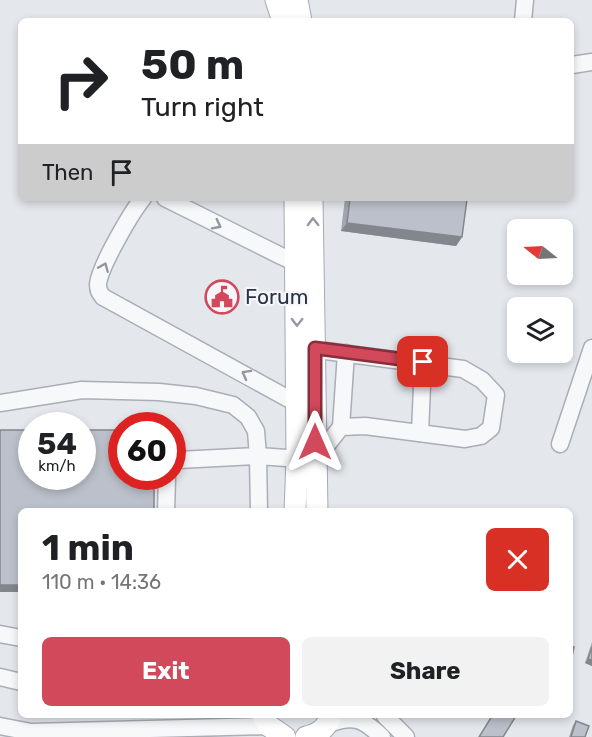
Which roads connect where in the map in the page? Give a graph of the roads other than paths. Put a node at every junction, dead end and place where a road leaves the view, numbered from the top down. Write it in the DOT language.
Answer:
graph roads {
  1 [pos="276,0"];
  2 [pos="297,0"];
  3 [pos="525,0"];
  4 [pos="282,18"];
  5 [pos="300,18"];
  6 [pos="523,18"];
  7 [pos="592,62"];
  8 [pos="574,65"];
  9 [pos="140,201"];
  10 [pos="171,201"];
  11 [pos="295,201"];
  12 [pos="312,201"];
  13 [pos="305,264"];
  14 [pos="305,348"];
  15 [pos="592,348"];
  16 [pos="345,353"];
  17 [pos="423,362"];
  18 [pos="0,404"];
  19 [pos="306,405"];
  20 [pos="341,427"];
  21 [pos="420,433"];
  22 [pos="560,444"];
  23 [pos="258,456"];
  24 [pos="306,459"];
  25 [pos="186,460"];
  26 [pos="167,490"];
  27 [pos="166,508"];
  28 [pos="259,508"];
  29 [pos="296,508"];
  30 [pos="316,508"];
  31 [pos="0,634"];
  32 [pos="18,637"];
  33 [pos="0,678"];
  34 [pos="18,681"];
  35 [pos="387,718"];
  36 [pos="0,726"];
  37 [pos="275,730"];
  38 [pos="319,730"];
  39 [pos="382,737"];
  40 [pos="406,737"];
  1 -- 4 [label="main road"];
  2 -- 5 [label="main road"];
  3 -- 6 [label="street"];
  7 -- 8 [label="street"];
  19 -- 9 [label="street, one-way"];
  10 -- 13 [label="street, one-way"];
  11 -- 13 [label="main road"];
  13 -- 12 [label="main road, one-way"];
  13 -- 14 [label="main road"];
  14 -- 16 [label="street"];
  14 -- 19 [label="main road"];
  15 -- 22 [label="street"];
  16 -- 17 [label="street"];
  16 -- 20 [label="street"];
  17 -- 21 [label="street"];
  17 -- 21 [label="street"];
  18 -- 23 [label="street"];
  19 -- 24 [label="main road"];
  20 -- 21 [label="street"];
  20 -- 24 [label="street"];
  23 -- 24 [label="street"];
  23 -- 25 [label="street"];
  23 -- 28 [label="street"];
  24 -- 29 [label="main road"];
  24 -- 30 [label="main road"];
  26 -- 27 [label="street"];
  31 -- 32 [label="street"];
  33 -- 34 [label="street"];
  35 -- 40 [label="street"];
  36 -- 37 [label="street"];
  38 -- 39 [label="street"];
}
